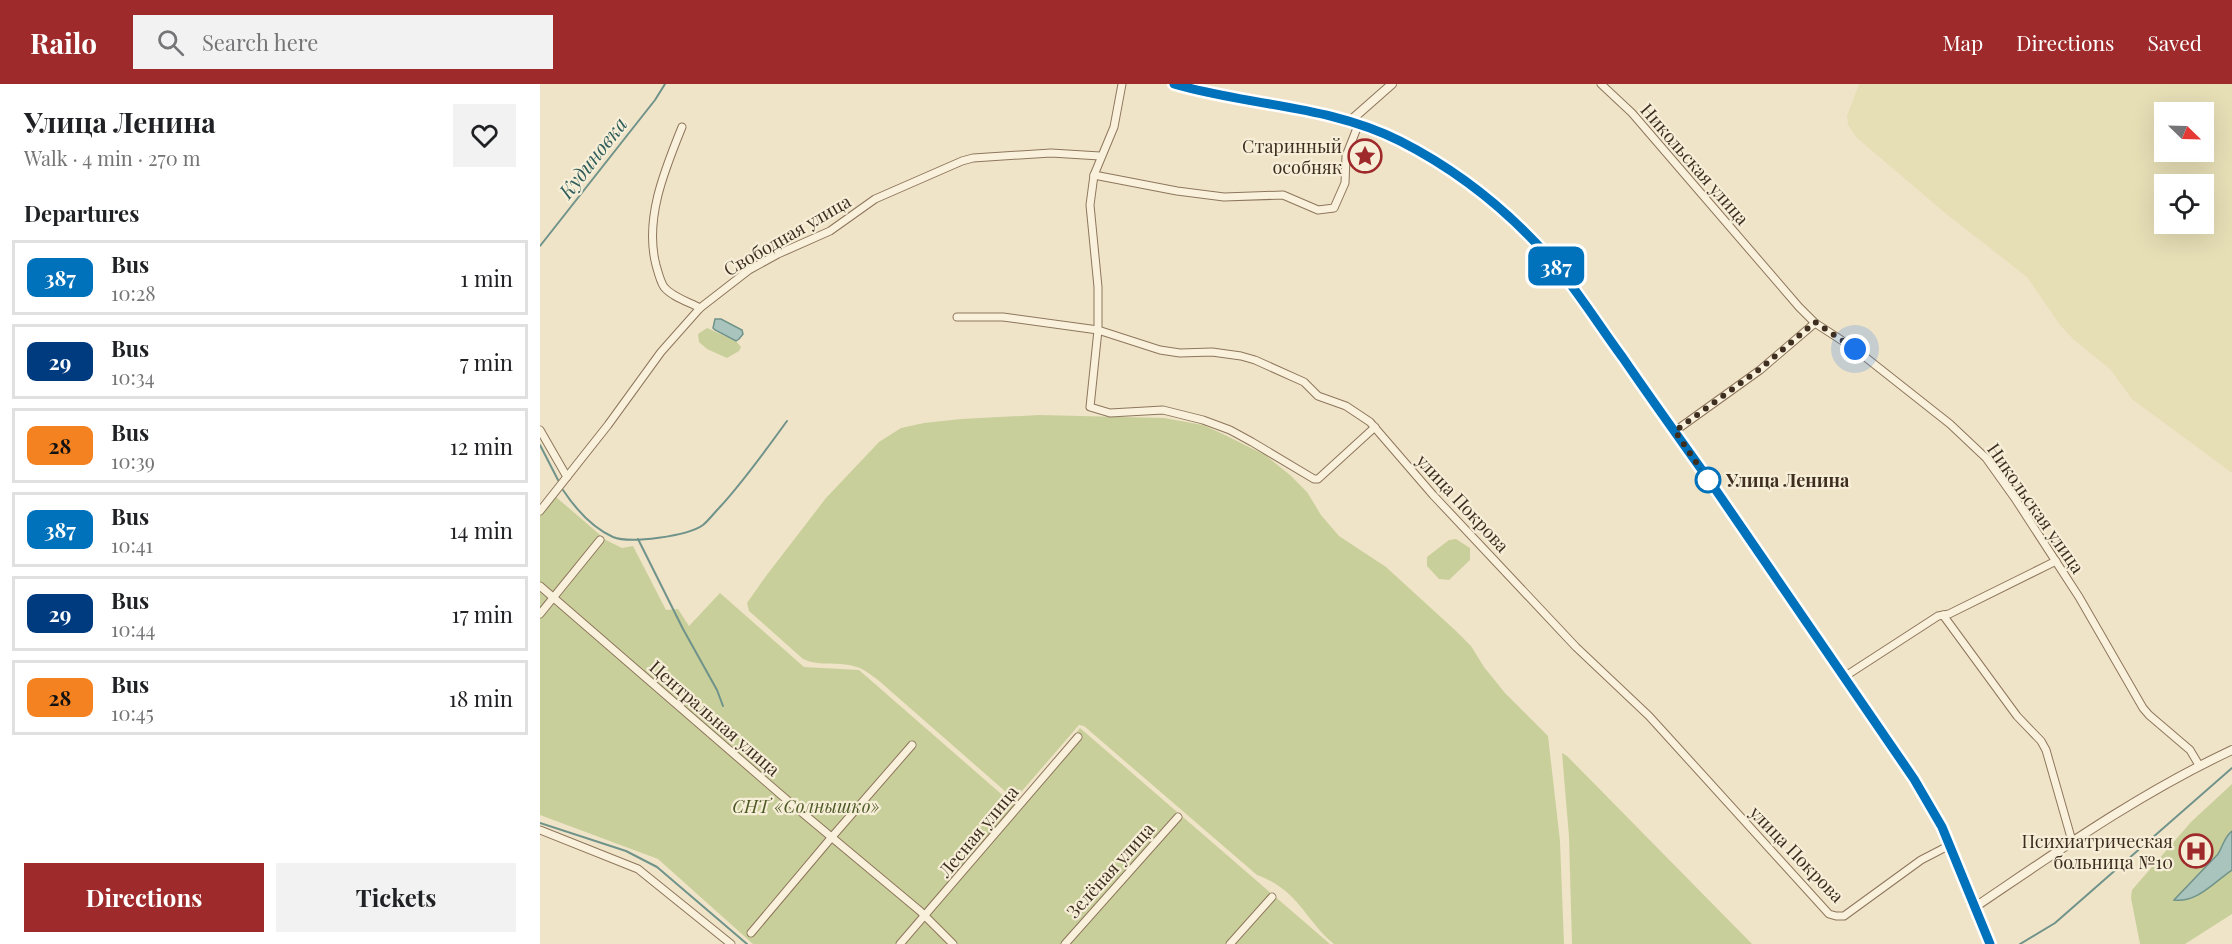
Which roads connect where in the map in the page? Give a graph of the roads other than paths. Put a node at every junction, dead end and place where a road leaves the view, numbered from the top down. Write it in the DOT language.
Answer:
graph roads {
  1 [pos="1122,84"];
  2 [pos="1174,84"];
  3 [pos="1392,84"];
  4 [pos="1601,84"];
  5 [pos="1354,122"];
  6 [pos="682,127"];
  7 [pos="1100,156"];
  8 [pos="1094,174"];
  9 [pos="700,308"];
  10 [pos="957,316"];
  11 [pos="1815,322"];
  12 [pos="1098,330"];
  13 [pos="1375,428"];
  14 [pos="540,430"];
  15 [pos="1675,431"];
  16 [pos="567,477"];
  17 [pos="540,511"];
  18 [pos="600,540"];
  19 [pos="2056,561"];
  20 [pos="540,586"];
  21 [pos="554,598"];
  22 [pos="540,614"];
  23 [pos="1943,615"];
  24 [pos="1844,677"];
  25 [pos="1078,737"];
  26 [pos="912,746"];
  27 [pos="2232,750"];
  28 [pos="2199,765"];
  29 [pos="1178,817"];
  30 [pos="540,830"];
  31 [pos="831,838"];
  32 [pos="2072,841"];
  33 [pos="1950,845"];
  34 [pos="1272,897"];
  35 [pos="1975,908"];
  36 [pos="925,917"];
  37 [pos="751,933"];
  38 [pos="731,944"];
  39 [pos="900,944"];
  40 [pos="953,944"];
  41 [pos="1065,944"];
  42 [pos="1230,944"];
  43 [pos="1990,944"];
  1 -- 7 [label="street"];
  2 -- 5 [label="main road"];
  3 -- 5 [label="street"];
  4 -- 11 [label="street, Никольская улица"];
  5 -- 8 [label="street"];
  5 -- 15 [label="main road"];
  6 -- 9 [label="street"];
  7 -- 8 [label="street"];
  7 -- 9 [label="street, Свободная улица"];
  8 -- 12 [label="street"];
  9 -- 16 [label="street, Свободная улица"];
  10 -- 12 [label="street, улица Покрова"];
  11 -- 15 [label="street"];
  11 -- 19 [label="street, Никольская улица"];
  12 -- 13 [label="street, улица Покрова"];
  12 -- 13 [label="street"];
  13 -- 33 [label="street, улица Покрова"];
  14 -- 16 [label="street"];
  15 -- 24 [label="main road"];
  16 -- 17 [label="street, Свободная улица"];
  18 -- 21 [label="street"];
  19 -- 23 [label="street"];
  19 -- 28 [label="street, Никольская улица"];
  20 -- 21 [label="street, Центральная улица"];
  21 -- 22 [label="street"];
  21 -- 31 [label="street, Центральная улица"];
  23 -- 24 [label="street"];
  23 -- 32 [label="street"];
  24 -- 33 [label="main road"];
  25 -- 36 [label="street, Лесная улица"];
  26 -- 31 [label="street"];
  27 -- 28 [label="street"];
  28 -- 32 [label="street"];
  29 -- 41 [label="street, Зелёная улица"];
  30 -- 38 [label="street"];
  31 -- 36 [label="street, Центральная улица"];
  31 -- 37 [label="street"];
  32 -- 35 [label="street"];
  33 -- 35 [label="main road"];
  34 -- 42 [label="street"];
  35 -- 43 [label="main road"];
  36 -- 39 [label="street, Лесная улица"];
  36 -- 40 [label="street, Центральная улица"];
}
